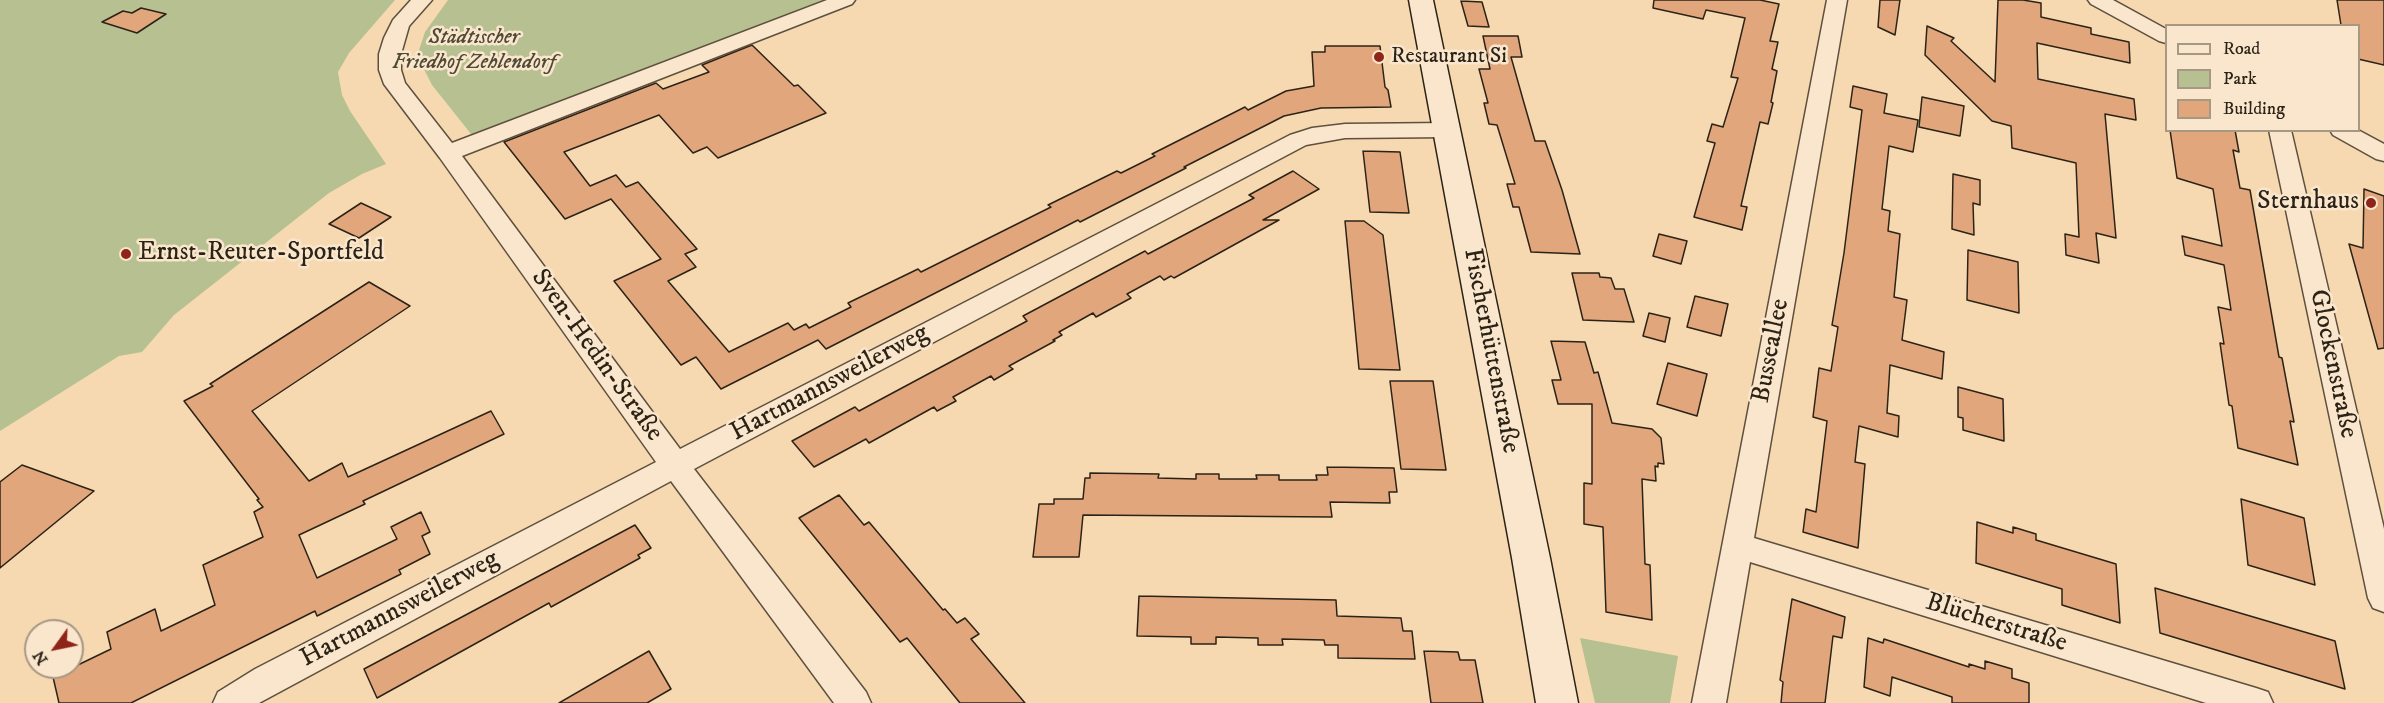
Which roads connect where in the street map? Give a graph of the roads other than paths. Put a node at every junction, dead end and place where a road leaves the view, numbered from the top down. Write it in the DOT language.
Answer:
graph roads {
  1 [pos="422,0"];
  2 [pos="845,0"];
  3 [pos="1421,0"];
  4 [pos="1837,0"];
  5 [pos="2098,0"];
  6 [pos="2165,36"];
  7 [pos="1448,130"];
  8 [pos="2280,132"];
  9 [pos="2345,132"];
  10 [pos="448,153"];
  11 [pos="2384,154"];
  12 [pos="675,465"];
  13 [pos="1736,545"];
  14 [pos="2384,598"];
  15 [pos="230,703"];
  16 [pos="854,703"];
  17 [pos="1557,703"];
  18 [pos="1709,703"];
  19 [pos="2256,703"];
  1 -- 10 [label="street, Sven-Hedin-Straße"];
  2 -- 10 [label="street"];
  3 -- 7 [label="street, Fischerhüttenstraße"];
  4 -- 13 [label="street, Busseallee"];
  5 -- 6 [label="street"];
  7 -- 12 [label="street, Hartmannsweilerweg"];
  7 -- 17 [label="street, Fischerhüttenstraße"];
  8 -- 14 [label="street, Glockenstraße"];
  9 -- 11 [label="street"];
  10 -- 12 [label="street, Sven-Hedin-Straße"];
  12 -- 15 [label="street, Hartmannsweilerweg"];
  12 -- 16 [label="street, Sven-Hedin-Straße"];
  13 -- 18 [label="street, Busseallee"];
  13 -- 19 [label="street, Blücherstraße"];
}
